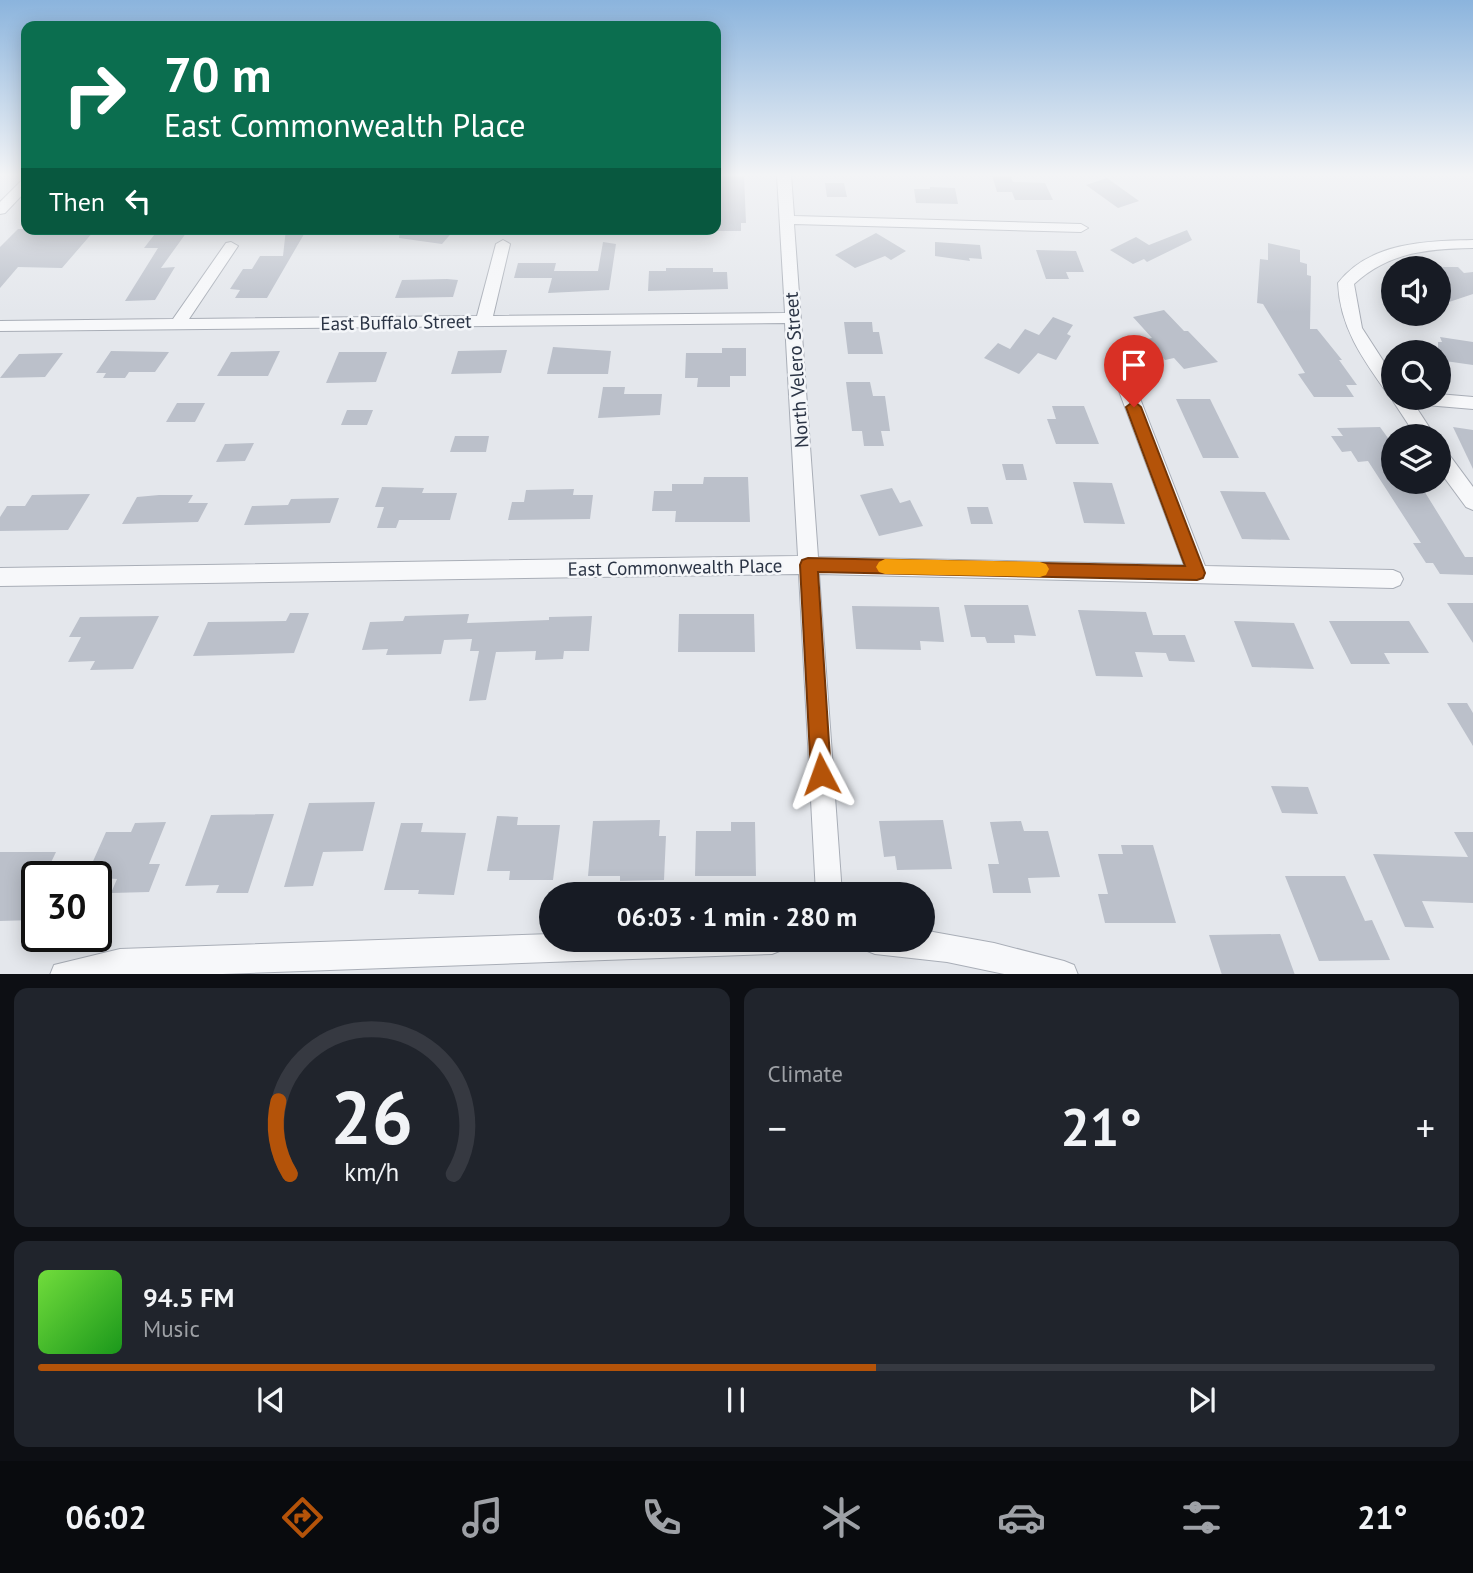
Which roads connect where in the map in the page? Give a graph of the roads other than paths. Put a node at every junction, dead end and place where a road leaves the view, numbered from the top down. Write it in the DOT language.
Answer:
graph roads {
  1 [pos="786,220"];
  2 [pos="803,220"];
  3 [pos="1081,228"];
  4 [pos="503,244"];
  5 [pos="1473,244"];
  6 [pos="231,246"];
  7 [pos="792,318"];
  8 [pos="484,321"];
  9 [pos="177,325"];
  10 [pos="0,326"];
  11 [pos="1381,372"];
  12 [pos="1125,383"];
  13 [pos="1451,401"];
  14 [pos="1473,402"];
  15 [pos="1451,472"];
  16 [pos="1473,502"];
  17 [pos="808,565"];
  18 [pos="1197,573"];
  19 [pos="0,577"];
  20 [pos="1393,579"];
  21 [pos="828,882"];
  22 [pos="935,946"];
  23 [pos="539,948"];
  24 [pos="69,974"];
  25 [pos="1061,974"];
  1 -- 7 [label="street, North Velero Street"];
  2 -- 3 [label="street"];
  4 -- 8 [label="street"];
  5 -- 11 [label="street"];
  6 -- 9 [label="street"];
  7 -- 8 [label="street, East Buffalo Street"];
  7 -- 17 [label="street, North Velero Street"];
  8 -- 9 [label="street, East Buffalo Street"];
  9 -- 10 [label="street, East Buffalo Street"];
  12 -- 18 [label="street"];
  13 -- 14 [label="street"];
  15 -- 16 [label="street"];
  17 -- 18 [label="street, East Commonwealth Place"];
  17 -- 19 [label="street, East Commonwealth Place"];
  17 -- 21 [label="street, North Velero Street"];
  18 -- 20 [label="street, East Commonwealth Place"];
  22 -- 25 [label="street"];
  23 -- 24 [label="street"];
}
